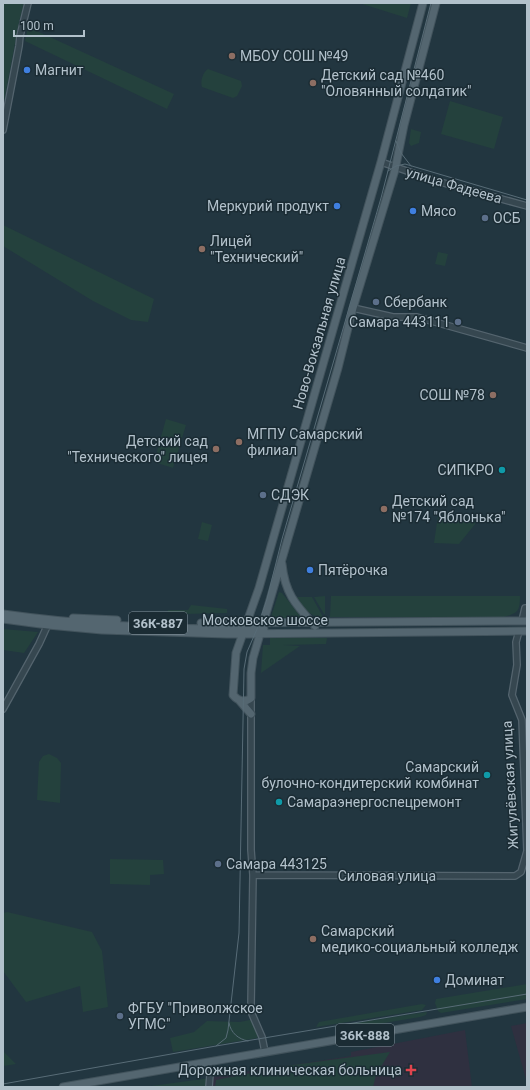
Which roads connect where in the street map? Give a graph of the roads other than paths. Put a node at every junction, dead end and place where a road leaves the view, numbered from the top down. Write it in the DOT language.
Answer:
graph roads {
  1 [pos="28,3"];
  2 [pos="423,3"];
  3 [pos="436,3"];
  4 [pos="3,130"];
  5 [pos="381,162"];
  6 [pos="395,168"];
  7 [pos="527,206"];
  8 [pos="353,308"];
  9 [pos="527,348"];
  10 [pos="282,560"];
  11 [pos="527,608"];
  12 [pos="3,610"];
  13 [pos="3,614"];
  14 [pos="3,619"];
  15 [pos="49,623"];
  16 [pos="315,625"];
  17 [pos="523,625"];
  18 [pos="262,628"];
  19 [pos="245,629"];
  20 [pos="527,631"];
  21 [pos="251,698"];
  22 [pos="238,700"];
  23 [pos="3,709"];
  24 [pos="251,714"];
  25 [pos="521,872"];
  26 [pos="253,875"];
  27 [pos="527,1007"];
  28 [pos="265,1052"];
  29 [pos="211,1062"];
  30 [pos="93,1085"];
  31 [pos="63,1087"];
  32 [pos="209,1087"];
  1 -- 4 [label="street"];
  2 -- 5 [label="main road, Ново-Вокзальная улица"];
  3 -- 6 [label="main road, Ново-Вокзальная улица"];
  5 -- 6 [label="street, улица Фадеева"];
  5 -- 19 [label="main road, Ново-Вокзальная улица"];
  6 -- 7 [label="street, улица Фадеева"];
  6 -- 8 [label="main road, Ново-Вокзальная улица"];
  8 -- 9 [label="street"];
  8 -- 10 [label="main road, Ново-Вокзальная улица"];
  10 -- 16 [label="main road"];
  10 -- 18 [label="main road, Ново-Вокзальная улица"];
  11 -- 17 [label="street, Жигулёвская улица"];
  12 -- 19 [label="main road, Московское шоссе / 36К-887"];
  13 -- 15 [label="main road, Московское шоссе / 36К-887"];
  14 -- 15 [label="main road, Московское шоссе / 36К-887"];
  15 -- 19 [label="main road, Московское шоссе / 36К-887"];
  15 -- 23 [label="street"];
  16 -- 17 [label="main road, Московское шоссе / 36К-887"];
  16 -- 18 [label="main road, Московское шоссе / 36К-887"];
  17 -- 18 [label="main road, Московское шоссе / 36К-887"];
  17 -- 20 [label="main road, Московское шоссе / 36К-887"];
  17 -- 25 [label="street, Жигулёвская улица"];
  18 -- 19 [label="main road, Московское шоссе / 36К-887"];
  18 -- 21 [label="main road, Ново-Вокзальная улица"];
  19 -- 22 [label="main road, Ново-Вокзальная улица"];
  21 -- 22 [label="main road"];
  21 -- 24 [label="street, Ново-Вокзальная улица"];
  22 -- 24 [label="main road"];
  24 -- 26 [label="street, Ново-Вокзальная улица"];
  25 -- 26 [label="street, Силовая улица"];
  26 -- 28 [label="street, Ново-Вокзальная улица"];
  27 -- 28 [label="main road, 36К-888"];
  28 -- 29 [label="main road, 36К-888"];
  29 -- 30 [label="main road, 36К-888"];
  29 -- 32 [label="street"];
  30 -- 31 [label="main road, 36К-888"];
}
